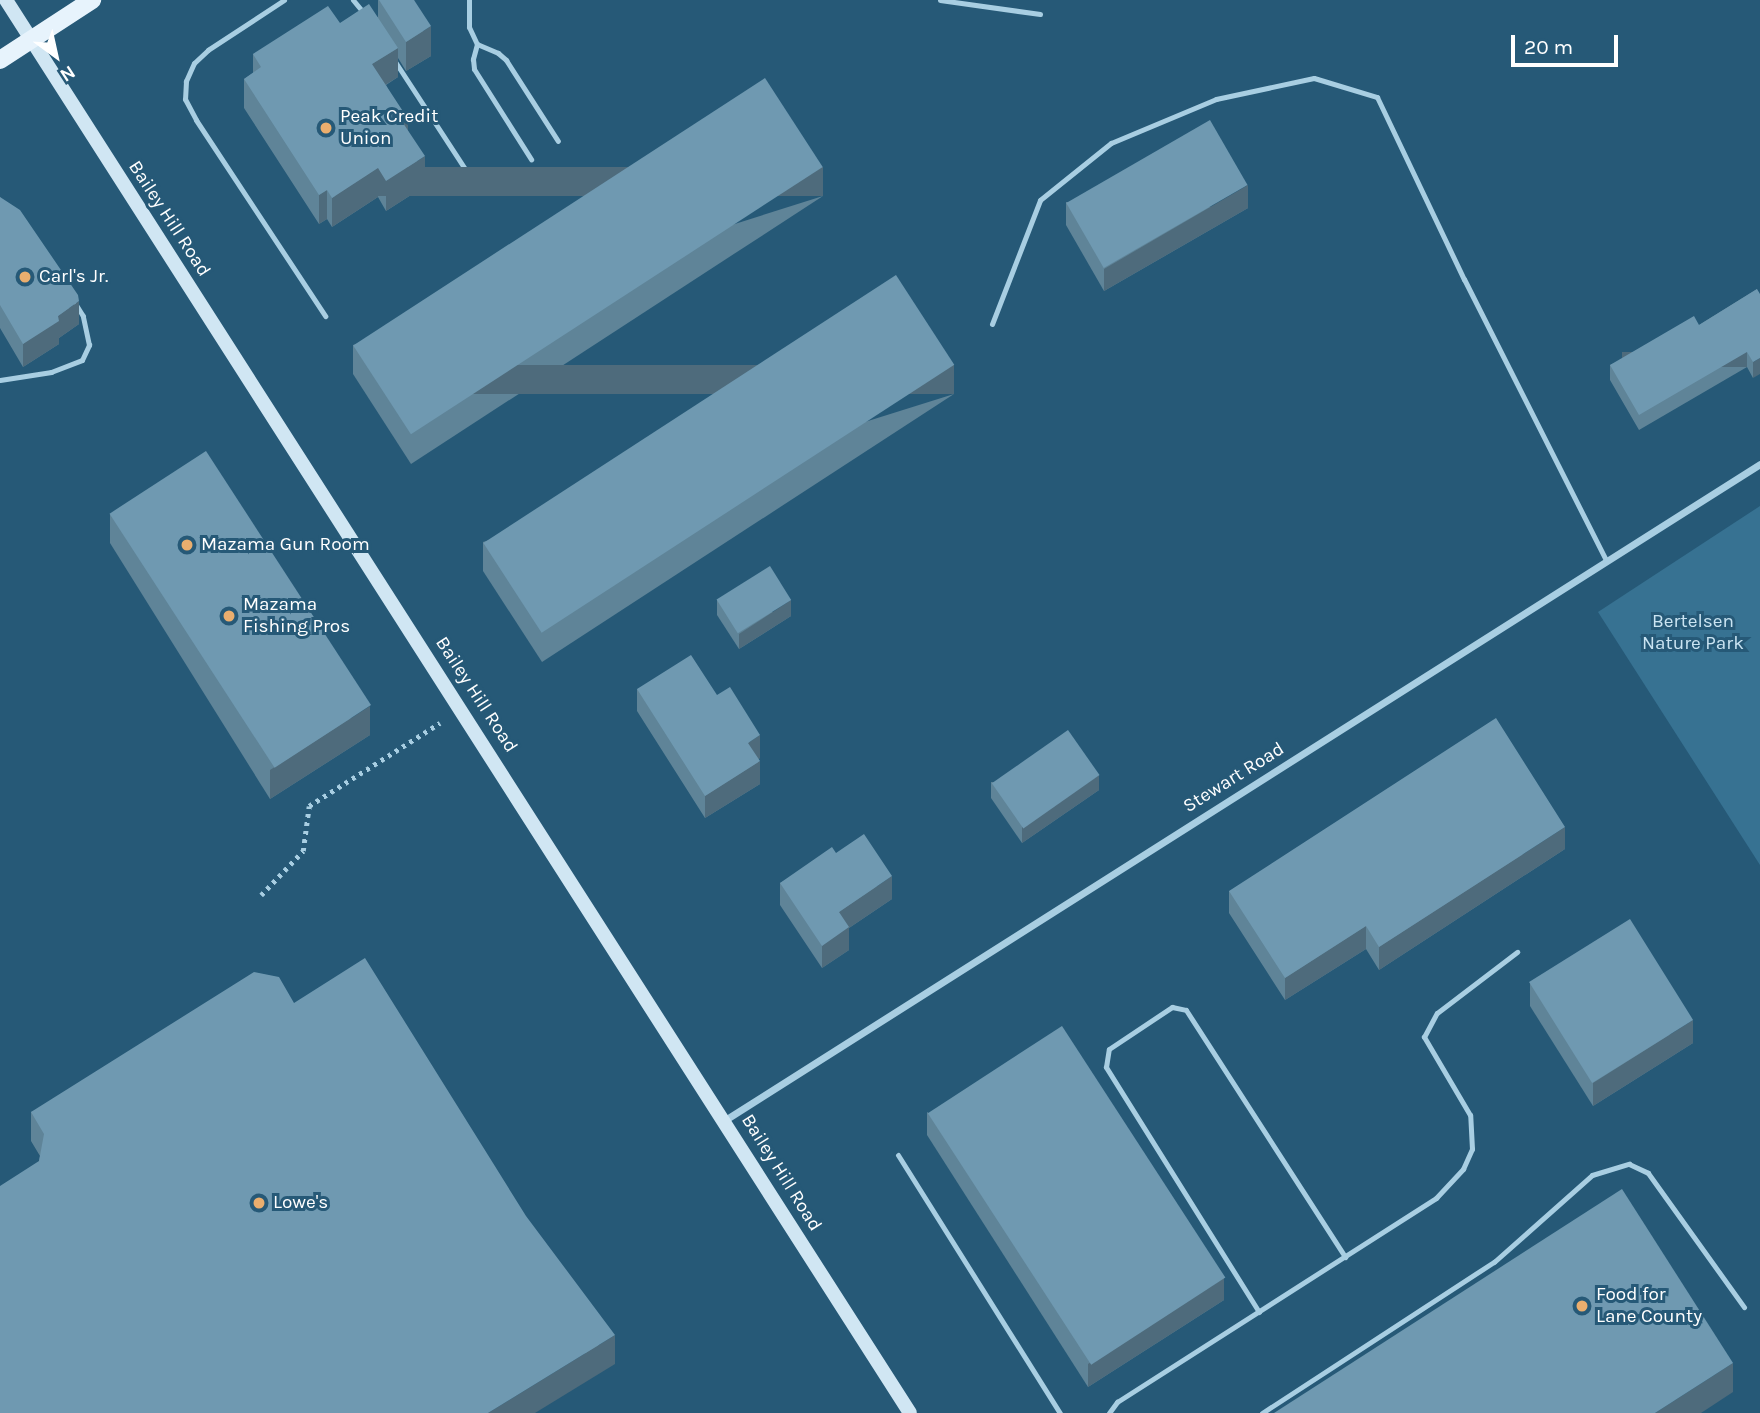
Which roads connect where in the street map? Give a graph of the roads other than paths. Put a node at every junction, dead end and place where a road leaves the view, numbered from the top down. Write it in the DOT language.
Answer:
graph roads {
  1 [pos="6,0"];
  2 [pos="92,0"];
  3 [pos="284,0"];
  4 [pos="354,0"];
  5 [pos="469,0"];
  6 [pos="940,0"];
  7 [pos="1040,14"];
  8 [pos="365,16"];
  9 [pos="31,40"];
  10 [pos="477,44"];
  11 [pos="387,49"];
  12 [pos="0,60"];
  13 [pos="558,141"];
  14 [pos="531,159"];
  15 [pos="481,192"];
  16 [pos="71,297"];
  17 [pos="325,316"];
  18 [pos="992,324"];
  19 [pos="0,380"];
  20 [pos="1760,464"];
  21 [pos="1606,560"];
  22 [pos="1517,952"];
  23 [pos="724,1120"];
  24 [pos="898,1154"];
  25 [pos="1345,1257"];
  26 [pos="1744,1307"];
  27 [pos="1259,1312"];
  28 [pos="910,1413"];
  29 [pos="1060,1413"];
  30 [pos="1109,1413"];
  31 [pos="1262,1413"];
  1 -- 9 [label="street, Bailey Hill Road"];
  2 -- 9 [label="main road"];
  3 -- 17 [label="lane"];
  4 -- 8 [label="lane"];
  5 -- 10 [label="lane"];
  6 -- 7 [label="lane"];
  9 -- 12 [label="main road"];
  9 -- 23 [label="street, Bailey Hill Road"];
  10 -- 13 [label="lane"];
  10 -- 14 [label="lane"];
  11 -- 15 [label="lane"];
  16 -- 19 [label="lane"];
  18 -- 21 [label="lane"];
  20 -- 21 [label="street, Stewart Road"];
  21 -- 23 [label="street, Stewart Road"];
  22 -- 25 [label="lane"];
  23 -- 28 [label="street, Bailey Hill Road"];
  24 -- 29 [label="lane"];
  25 -- 27 [label="lane"];
  25 -- 27 [label="lane"];
  26 -- 31 [label="lane"];
  27 -- 30 [label="lane"];
}
